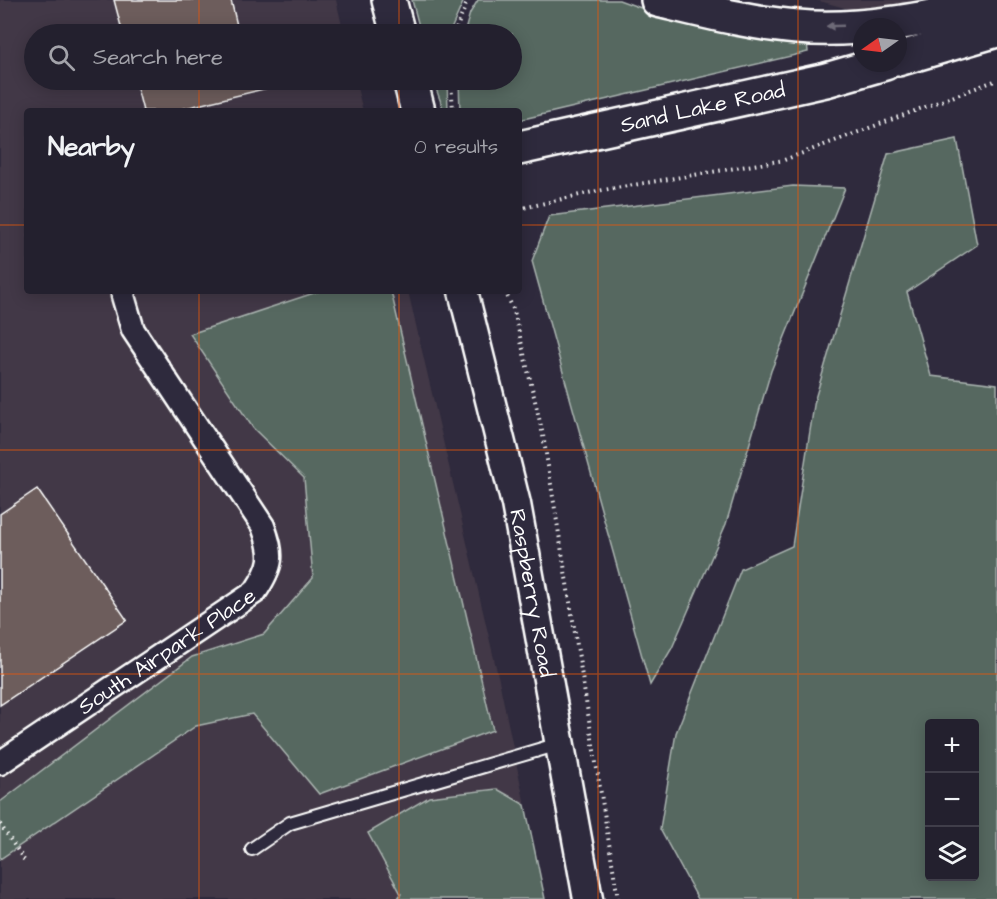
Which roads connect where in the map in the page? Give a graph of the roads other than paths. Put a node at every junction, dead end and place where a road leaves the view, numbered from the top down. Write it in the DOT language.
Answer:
graph roads {
  1 [pos="389,0"];
  2 [pos="658,0"];
  3 [pos="997,4"];
  4 [pos="395,24"];
  5 [pos="997,30"];
  6 [pos="907,56"];
  7 [pos="854,72"];
  8 [pos="413,90"];
  9 [pos="417,108"];
  10 [pos="522,147"];
  11 [pos="125,294"];
  12 [pos="464,294"];
  13 [pos="559,744"];
  14 [pos="0,763"];
  15 [pos="252,849"];
  16 [pos="588,899"];
  1 -- 4 [label="main road"];
  3 -- 2 [label="main road, one-way"];
  5 -- 6 [label="main road"];
  7 -- 10 [label="main road, Sand Lake Road"];
  8 -- 9 [label="main road"];
  11 -- 14 [label="street, South Airpark Place"];
  12 -- 13 [label="street, Raspberry Road"];
  13 -- 15 [label="lane"];
  13 -- 16 [label="street, Raspberry Road"];
}
